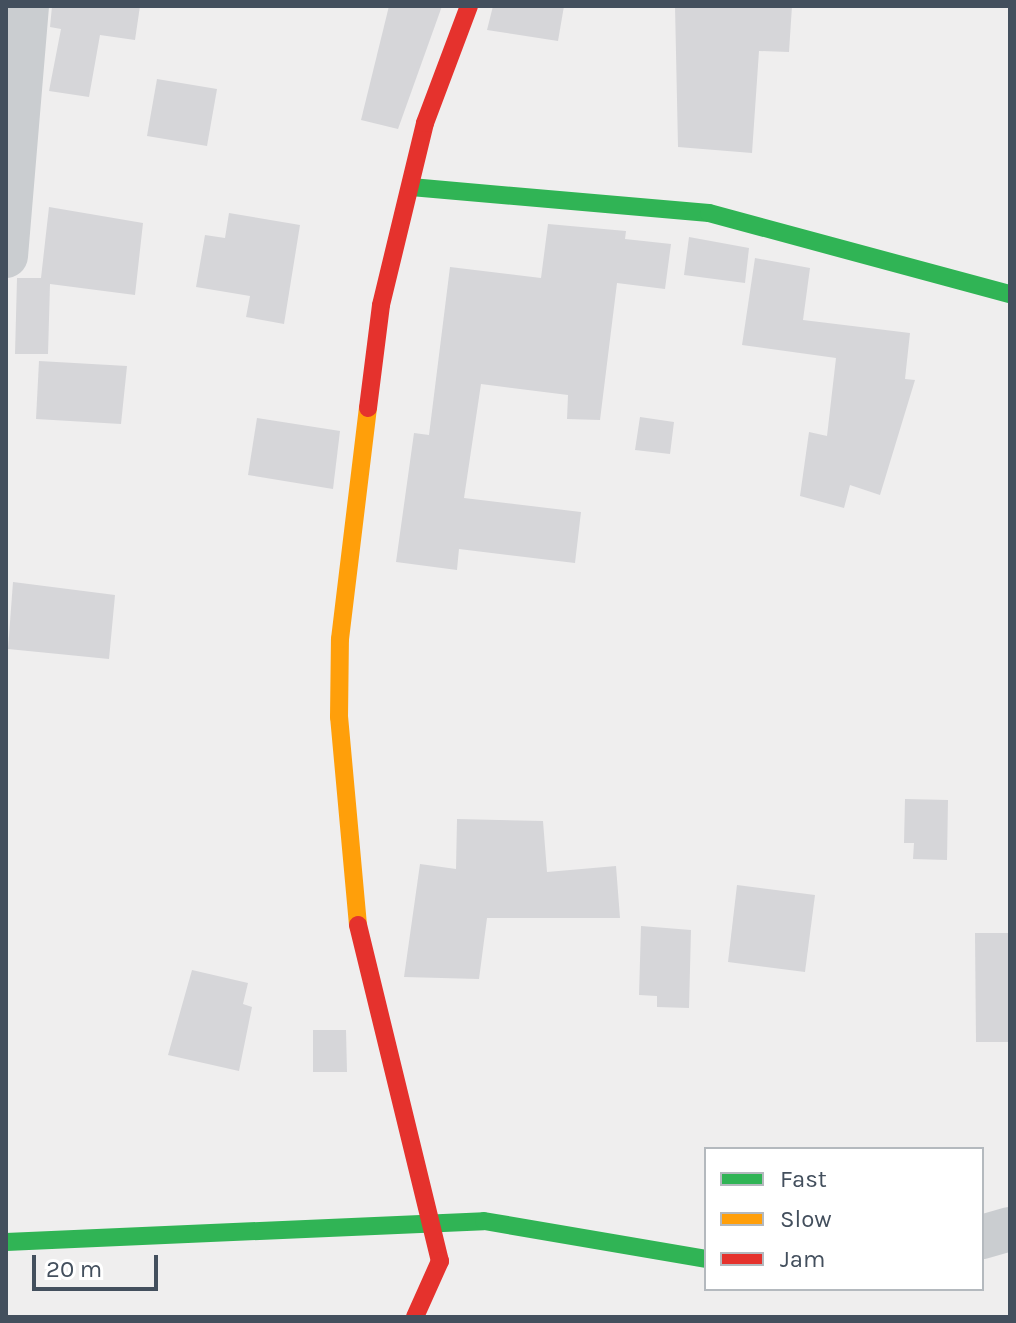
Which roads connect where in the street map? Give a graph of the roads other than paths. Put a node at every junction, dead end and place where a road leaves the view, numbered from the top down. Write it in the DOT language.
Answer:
graph roads {
  1 [pos="27,6"];
  2 [pos="469,6"];
  3 [pos="411,187"];
  4 [pos="6,256"];
  5 [pos="1010,294"];
  6 [pos="426,1221"];
  7 [pos="1010,1229"];
  8 [pos="984,1236"];
  9 [pos="6,1242"];
  10 [pos="704,1259"];
  11 [pos="415,1317"];
  1 -- 4 [label="street"];
  2 -- 3 [label="street"];
  3 -- 5 [label="street"];
  3 -- 6 [label="street"];
  6 -- 9 [label="street"];
  6 -- 10 [label="street"];
  6 -- 11 [label="street"];
  7 -- 8 [label="street"];
}
